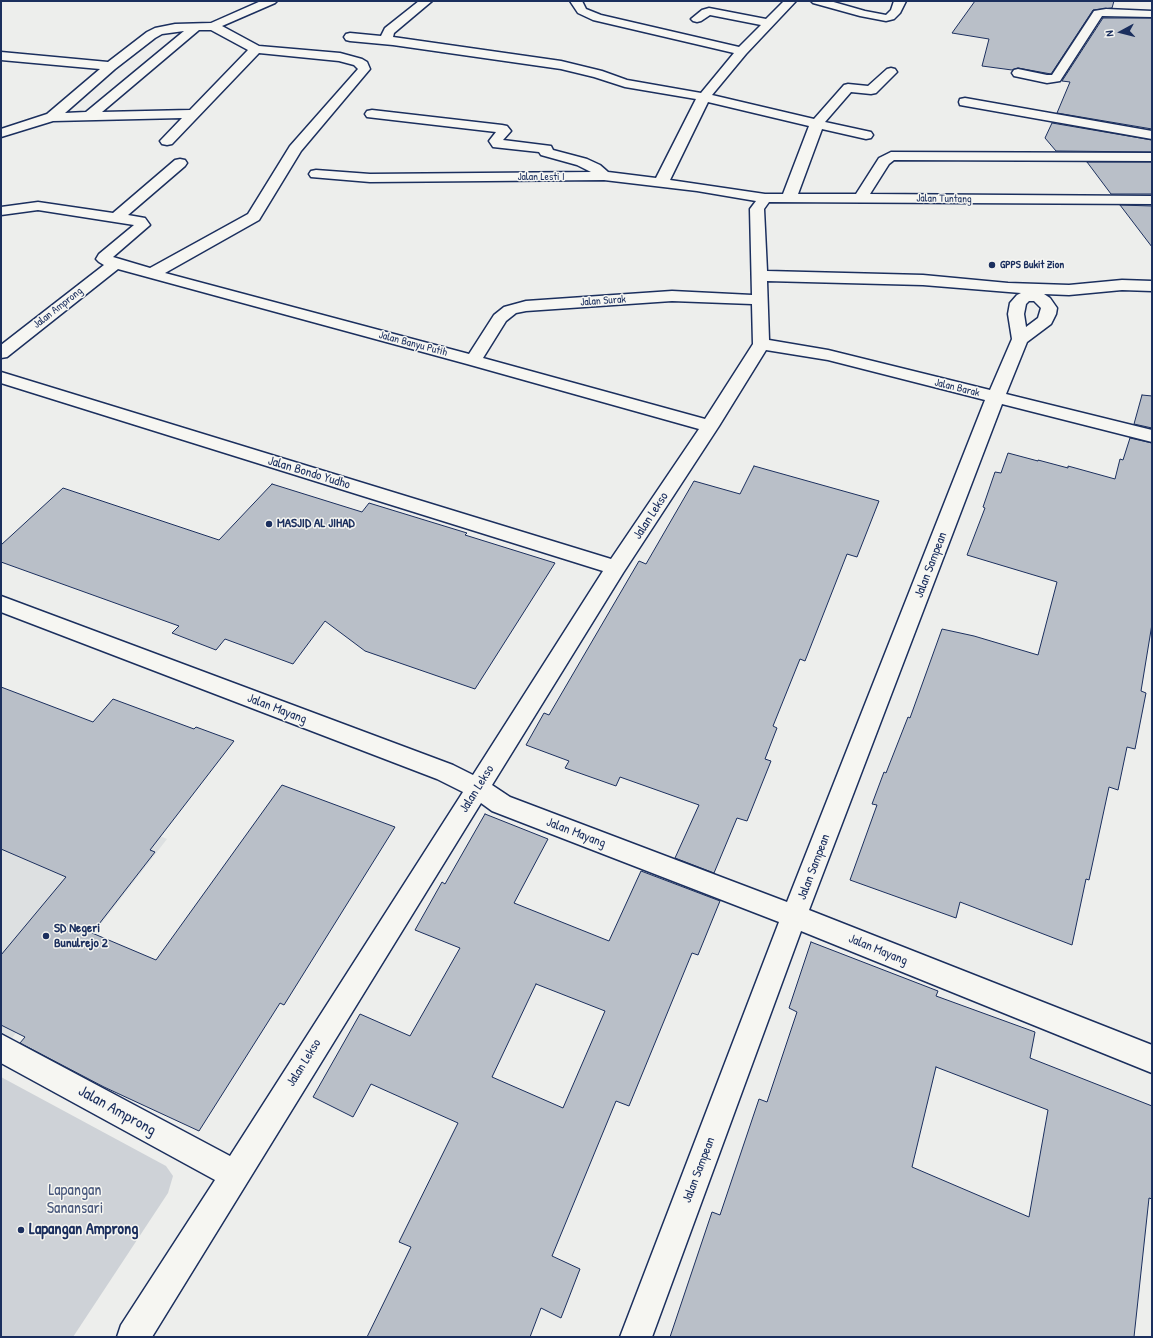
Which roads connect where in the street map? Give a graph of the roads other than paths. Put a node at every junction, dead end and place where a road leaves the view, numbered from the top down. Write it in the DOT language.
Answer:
graph roads {
  1 [pos="271,1"];
  2 [pos="426,1"];
  3 [pos="576,1"];
  4 [pos="790,1"];
  5 [pos="818,1"];
  6 [pos="900,1"];
  7 [pos="1152,14"];
  8 [pos="697,19"];
  9 [pos="769,23"];
  10 [pos="213,26"];
  11 [pos="195,28"];
  12 [pos="350,37"];
  13 [pos="392,41"];
  14 [pos="256,49"];
  15 [pos="742,50"];
  16 [pos="1,56"];
  17 [pos="111,66"];
  18 [pos="891,72"];
  19 [pos="1018,73"];
  20 [pos="704,97"];
  21 [pos="965,102"];
  22 [pos="192,114"];
  23 [pos="372,114"];
  24 [pos="52,117"];
  25 [pos="88,117"];
  26 [pos="817,123"];
  27 [pos="1,133"];
  28 [pos="866,135"];
  29 [pos="1152,135"];
  30 [pos="167,140"];
  31 [pos="1152,157"];
  32 [pos="180,163"];
  33 [pos="316,174"];
  34 [pos="604,176"];
  35 [pos="661,183"];
  36 [pos="765,198"];
  37 [pos="789,198"];
  38 [pos="860,199"];
  39 [pos="1152,200"];
  40 [pos="1,211"];
  41 [pos="115,218"];
  42 [pos="115,264"];
  43 [pos="153,273"];
  44 [pos="759,276"];
  45 [pos="1152,286"];
  46 [pos="1038,293"];
  47 [pos="760,300"];
  48 [pos="1020,339"];
  49 [pos="761,344"];
  50 [pos="1,353"];
  51 [pos="473,360"];
  52 [pos="1,377"];
  53 [pos="995,398"];
  54 [pos="710,426"];
  55 [pos="1152,436"];
  56 [pos="616,568"];
  57 [pos="1,604"];
  58 [pos="478,788"];
  59 [pos="794,916"];
  60 [pos="1,1048"];
  61 [pos="1152,1059"];
  62 [pos="234,1174"];
  63 [pos="133,1337"];
  64 [pos="636,1337"];
  1 -- 10 [label="street"];
  2 -- 13 [label="street"];
  3 -- 15 [label="street"];
  4 -- 9 [label="street"];
  5 -- 6 [label="street"];
  7 -- 19 [label="street"];
  8 -- 9 [label="street"];
  9 -- 15 [label="street"];
  10 -- 11 [label="street"];
  10 -- 14 [label="street"];
  11 -- 17 [label="street"];
  11 -- 25 [label="street"];
  12 -- 13 [label="street"];
  13 -- 20 [label="street"];
  14 -- 22 [label="street"];
  14 -- 43 [label="street"];
  15 -- 20 [label="street"];
  16 -- 17 [label="street"];
  17 -- 24 [label="street"];
  18 -- 26 [label="street"];
  20 -- 26 [label="street"];
  20 -- 35 [label="street"];
  21 -- 29 [label="street"];
  22 -- 25 [label="street"];
  22 -- 30 [label="street"];
  23 -- 34 [label="street"];
  24 -- 25 [label="street"];
  24 -- 27 [label="street"];
  26 -- 28 [label="street"];
  26 -- 37 [label="street"];
  31 -- 38 [label="street"];
  32 -- 41 [label="street"];
  33 -- 34 [label="street, Jalan Lesti I"];
  34 -- 35 [label="street, Jalan Lesti I"];
  35 -- 36 [label="street, Jalan Lesti I"];
  36 -- 37 [label="street, Jalan Tuntang"];
  36 -- 44 [label="street"];
  37 -- 38 [label="street, Jalan Tuntang"];
  38 -- 39 [label="street, Jalan Tuntang"];
  40 -- 41 [label="street"];
  41 -- 42 [label="street"];
  42 -- 43 [label="street, Jalan Banyu Putih"];
  42 -- 50 [label="street, Jalan Amprong"];
  43 -- 51 [label="street, Jalan Banyu Putih"];
  44 -- 46 [label="street"];
  44 -- 47 [label="street"];
  45 -- 46 [label="street"];
  46 -- 48 [label="street"];
  46 -- 48 [label="street"];
  47 -- 49 [label="street"];
  47 -- 51 [label="street, Jalan Surak"];
  48 -- 53 [label="street, Jalan Sampean"];
  49 -- 53 [label="street, Jalan Barak"];
  49 -- 54 [label="street, Jalan Lekso"];
  51 -- 54 [label="street, Jalan Banyu Putih"];
  52 -- 56 [label="street, Jalan Bondo Yudho"];
  53 -- 55 [label="street, Jalan Barak"];
  53 -- 59 [label="street, Jalan Sampean"];
  54 -- 56 [label="street, Jalan Lekso"];
  56 -- 58 [label="street, Jalan Lekso"];
  57 -- 58 [label="street, Jalan Mayang"];
  58 -- 59 [label="street, Jalan Mayang"];
  58 -- 62 [label="street, Jalan Lekso"];
  59 -- 61 [label="street, Jalan Mayang"];
  59 -- 64 [label="street, Jalan Sampean"];
  60 -- 62 [label="street, Jalan Amprong"];
  62 -- 63 [label="street, Jalan Lekso"];
}
